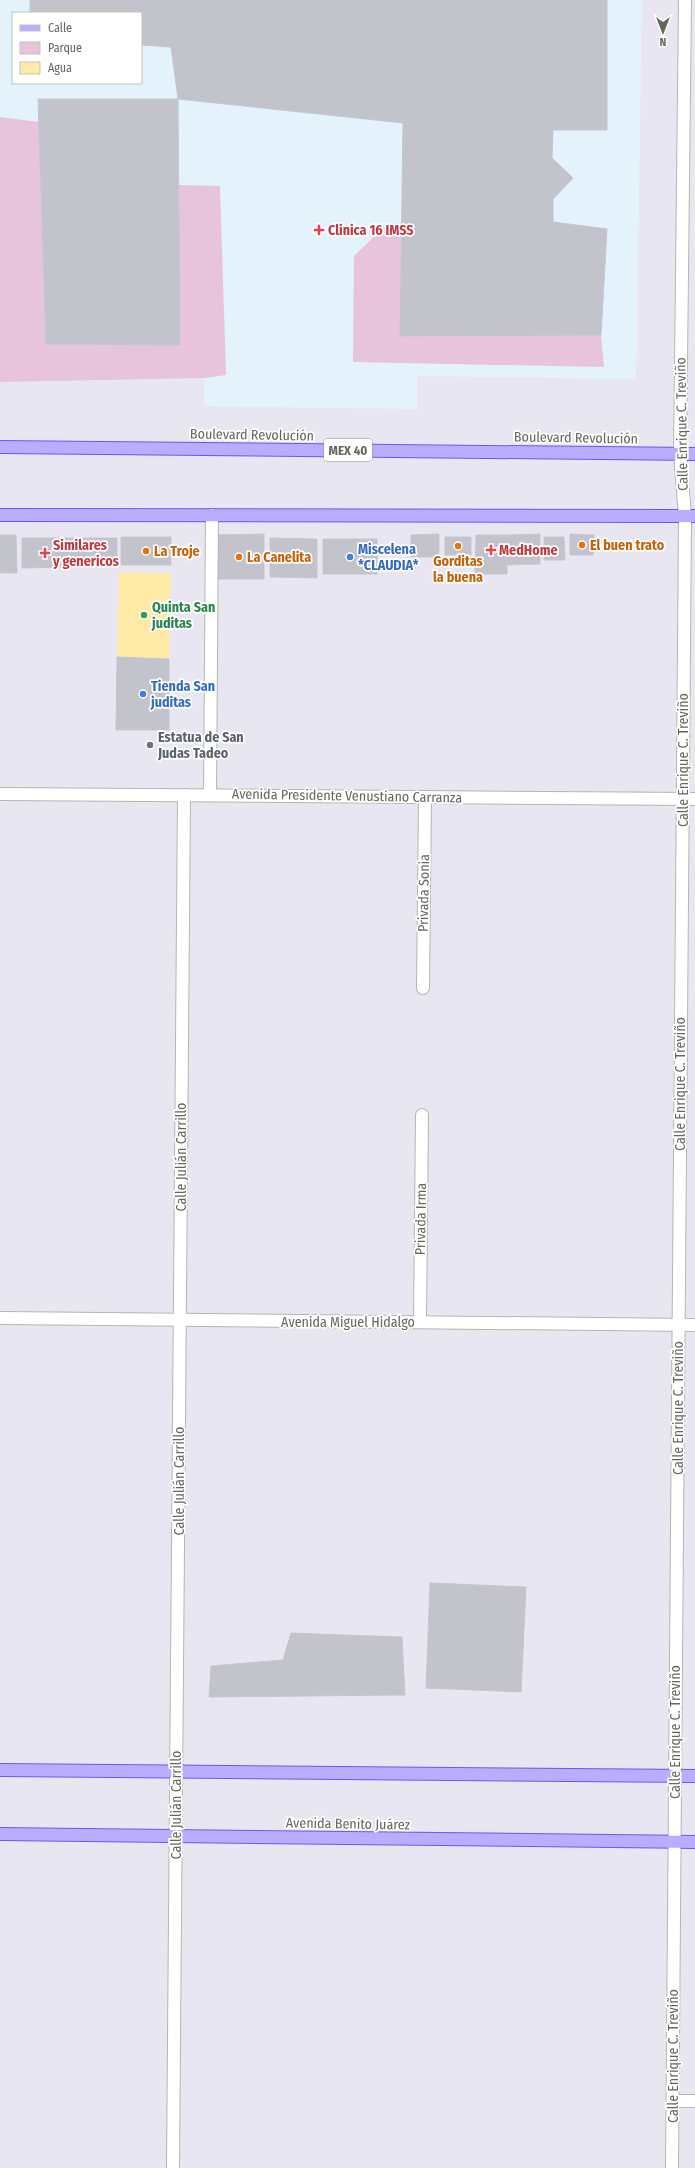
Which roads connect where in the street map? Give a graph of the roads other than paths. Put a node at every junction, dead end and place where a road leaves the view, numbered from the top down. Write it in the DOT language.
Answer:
graph roads {
  1 [pos="685,0"];
  2 [pos="0,447"];
  3 [pos="680,454"];
  4 [pos="695,454"];
  5 [pos="0,515"];
  6 [pos="212,515"];
  7 [pos="690,516"];
  8 [pos="0,794"];
  9 [pos="184,795"];
  10 [pos="210,795"];
  11 [pos="426,797"];
  12 [pos="682,799"];
  13 [pos="695,799"];
  14 [pos="423,988"];
  15 [pos="422,1115"];
  16 [pos="0,1318"];
  17 [pos="180,1320"];
  18 [pos="420,1322"];
  19 [pos="678,1325"];
  20 [pos="695,1325"];
  21 [pos="0,1770"];
  22 [pos="176,1771"];
  23 [pos="675,1776"];
  24 [pos="695,1776"];
  25 [pos="0,1834"];
  26 [pos="176,1837"];
  27 [pos="674,1842"];
  28 [pos="695,1842"];
  29 [pos="672,2101"];
  30 [pos="695,2101"];
  31 [pos="173,2168"];
  32 [pos="672,2168"];
  1 -- 3 [label="street, Calle Enrique C. Treviño"];
  2 -- 3 [label="main road, Boulevard Revolución / MEX 40"];
  3 -- 4 [label="main road, Boulevard Revolución / MEX 40"];
  3 -- 7 [label="street, Calle Enrique C. Treviño"];
  5 -- 6 [label="main road"];
  6 -- 7 [label="main road"];
  6 -- 10 [label="street"];
  7 -- 12 [label="street, Calle Enrique C. Treviño"];
  8 -- 9 [label="street, Avenida Presidente Venustiano Carranza"];
  9 -- 10 [label="street, Avenida Presidente Venustiano Carranza"];
  9 -- 17 [label="street, Calle Julián Carrillo"];
  10 -- 11 [label="street, Avenida Presidente Venustiano Carranza"];
  11 -- 12 [label="street, Avenida Presidente Venustiano Carranza"];
  11 -- 14 [label="street, Privada Sonia"];
  12 -- 13 [label="street, Avenida Presidente Venustiano Carranza"];
  12 -- 19 [label="street, Calle Enrique C. Treviño"];
  15 -- 18 [label="street, Privada Irma"];
  16 -- 17 [label="street, Avenida Miguel Hidalgo"];
  17 -- 18 [label="street, Avenida Miguel Hidalgo"];
  17 -- 22 [label="street, Calle Julián Carrillo"];
  18 -- 19 [label="street, Avenida Miguel Hidalgo"];
  19 -- 20 [label="street, Avenida Miguel Hidalgo"];
  19 -- 23 [label="street, Calle Enrique C. Treviño"];
  21 -- 22 [label="main road"];
  22 -- 23 [label="main road"];
  22 -- 26 [label="street, Calle Julián Carrillo"];
  23 -- 24 [label="main road"];
  23 -- 27 [label="street, Calle Enrique C. Treviño"];
  25 -- 26 [label="main road, Avenida Benito Juárez"];
  26 -- 27 [label="main road, Avenida Benito Juárez"];
  26 -- 31 [label="street, Calle Julián Carrillo"];
  27 -- 28 [label="main road, Avenida Benito Juárez"];
  27 -- 29 [label="street, Calle Enrique C. Treviño"];
  29 -- 30 [label="street"];
  29 -- 32 [label="street, Calle Enrique C. Treviño"];
}
